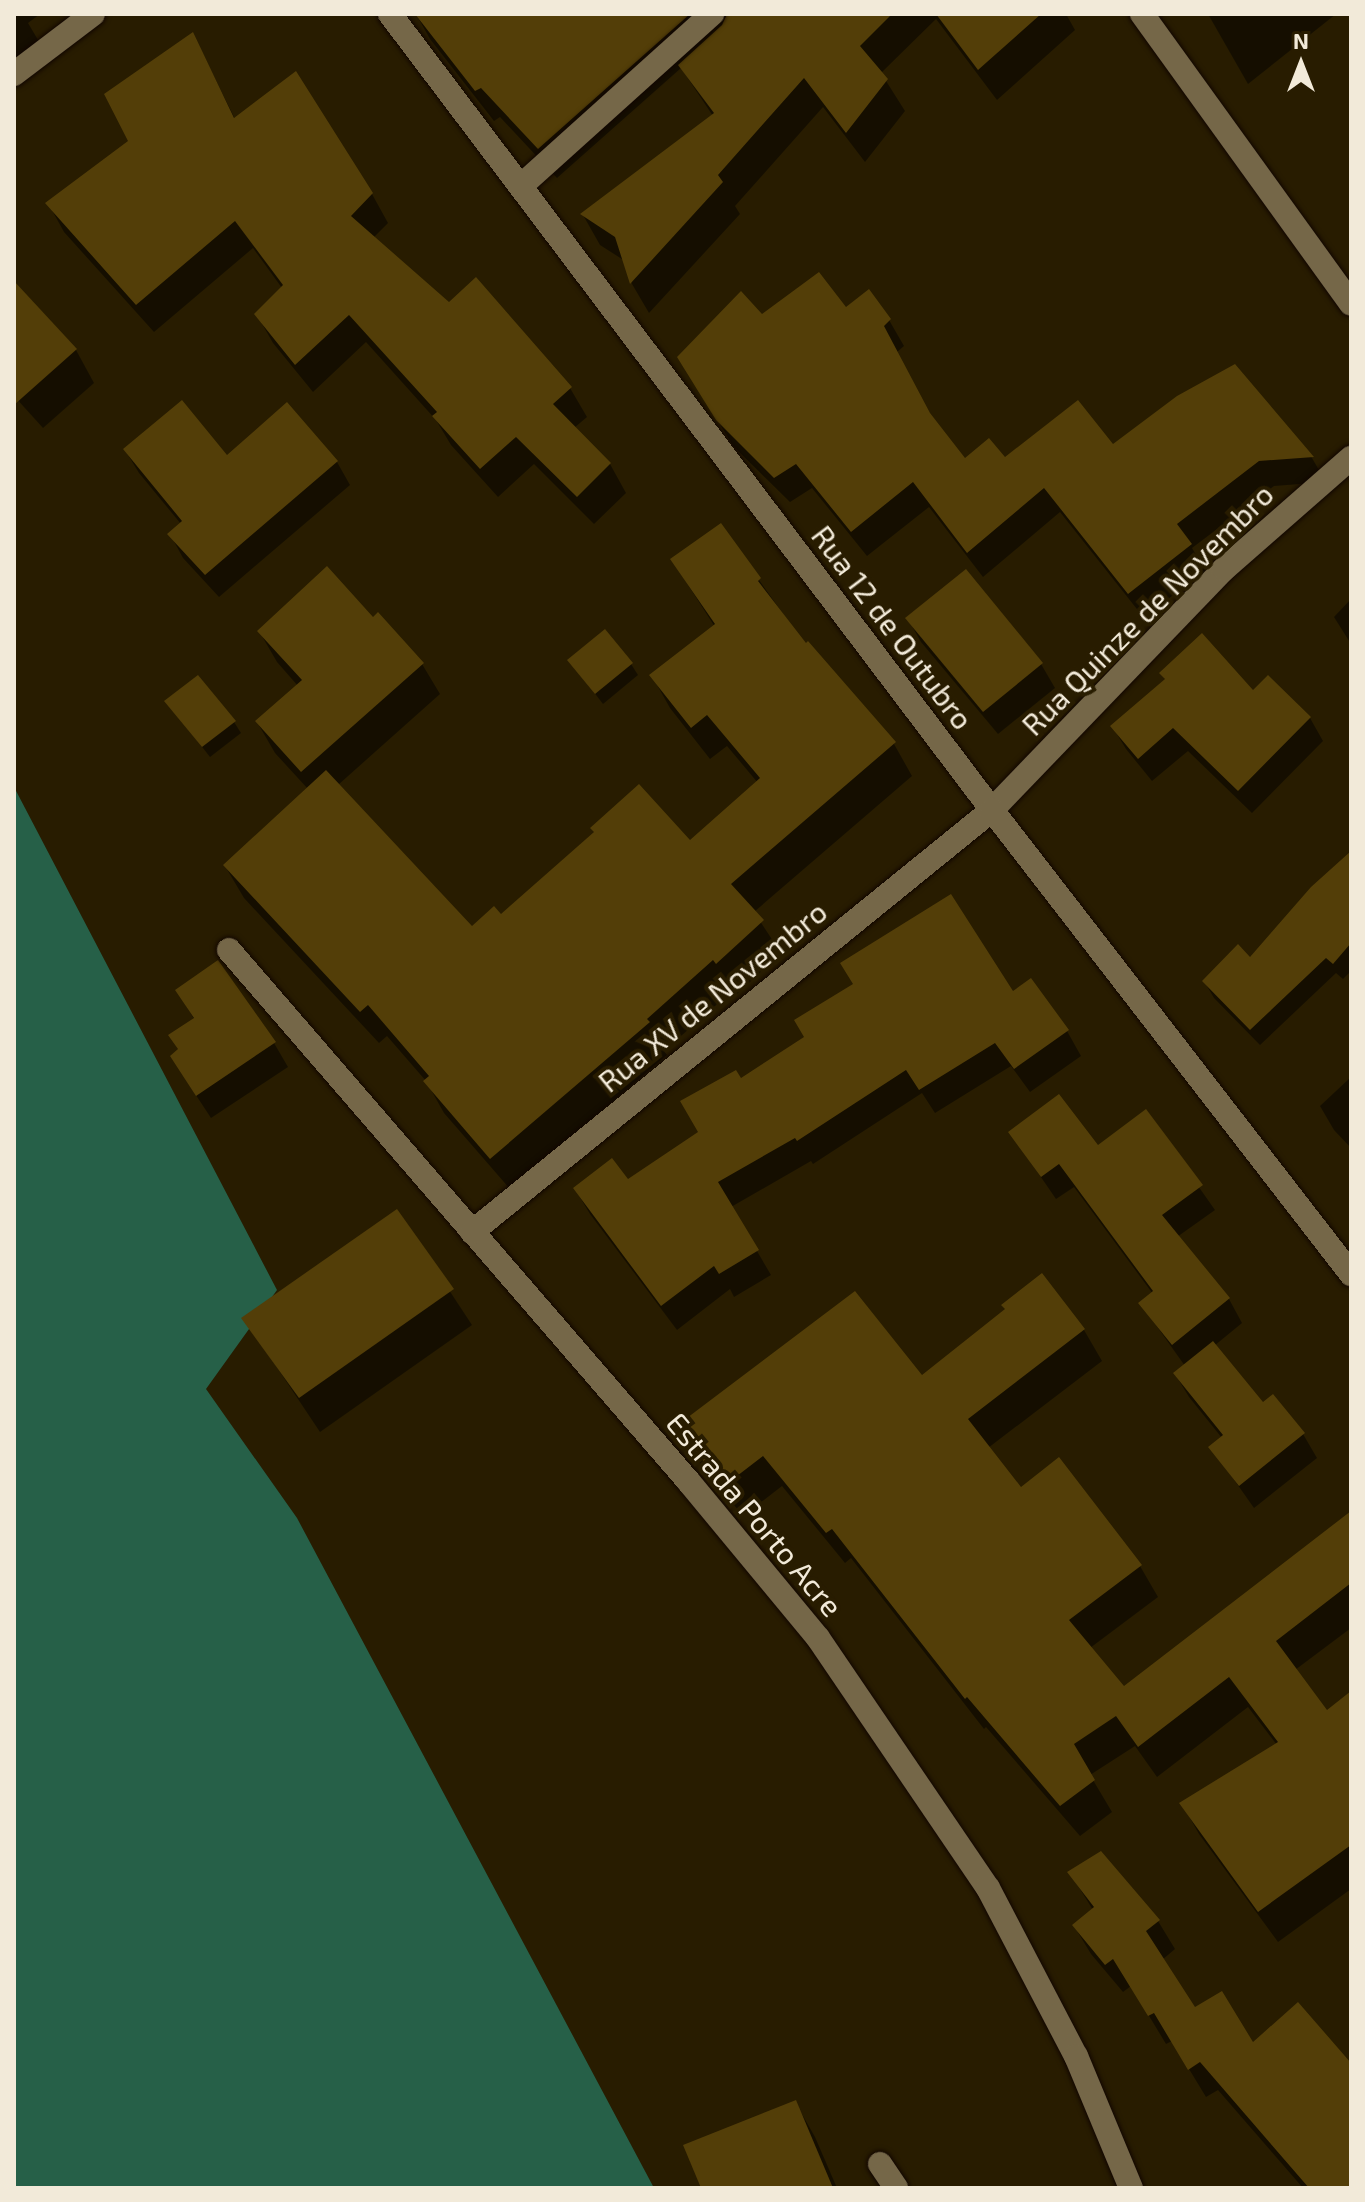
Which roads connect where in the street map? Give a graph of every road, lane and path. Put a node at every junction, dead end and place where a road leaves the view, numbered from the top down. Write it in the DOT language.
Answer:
graph roads {
  1 [pos="93,14"];
  2 [pos="390,14"];
  3 [pos="712,14"];
  4 [pos="1142,14"];
  5 [pos="14,74"];
  6 [pos="522,185"];
  7 [pos="1351,304"];
  8 [pos="1351,458"];
  9 [pos="992,810"];
  10 [pos="229,950"];
  11 [pos="472,1232"];
  12 [pos="1351,1274"];
  13 [pos="880,2164"];
  14 [pos="896,2188"];
  15 [pos="1131,2188"];
  1 -- 5 [label="street"];
  2 -- 6 [label="street, Rua 12 de Outubro"];
  3 -- 6 [label="street"];
  4 -- 7 [label="street"];
  6 -- 9 [label="street, Rua 12 de Outubro"];
  8 -- 9 [label="street, Rua Quinze de Novembro"];
  9 -- 11 [label="street, Rua XV de Novembro"];
  9 -- 12 [label="street, Rua 12 de Outubro"];
  10 -- 11 [label="street, Estrada Porto Acre"];
  11 -- 15 [label="street, Estrada Porto Acre"];
  13 -- 14 [label="street"];
}
